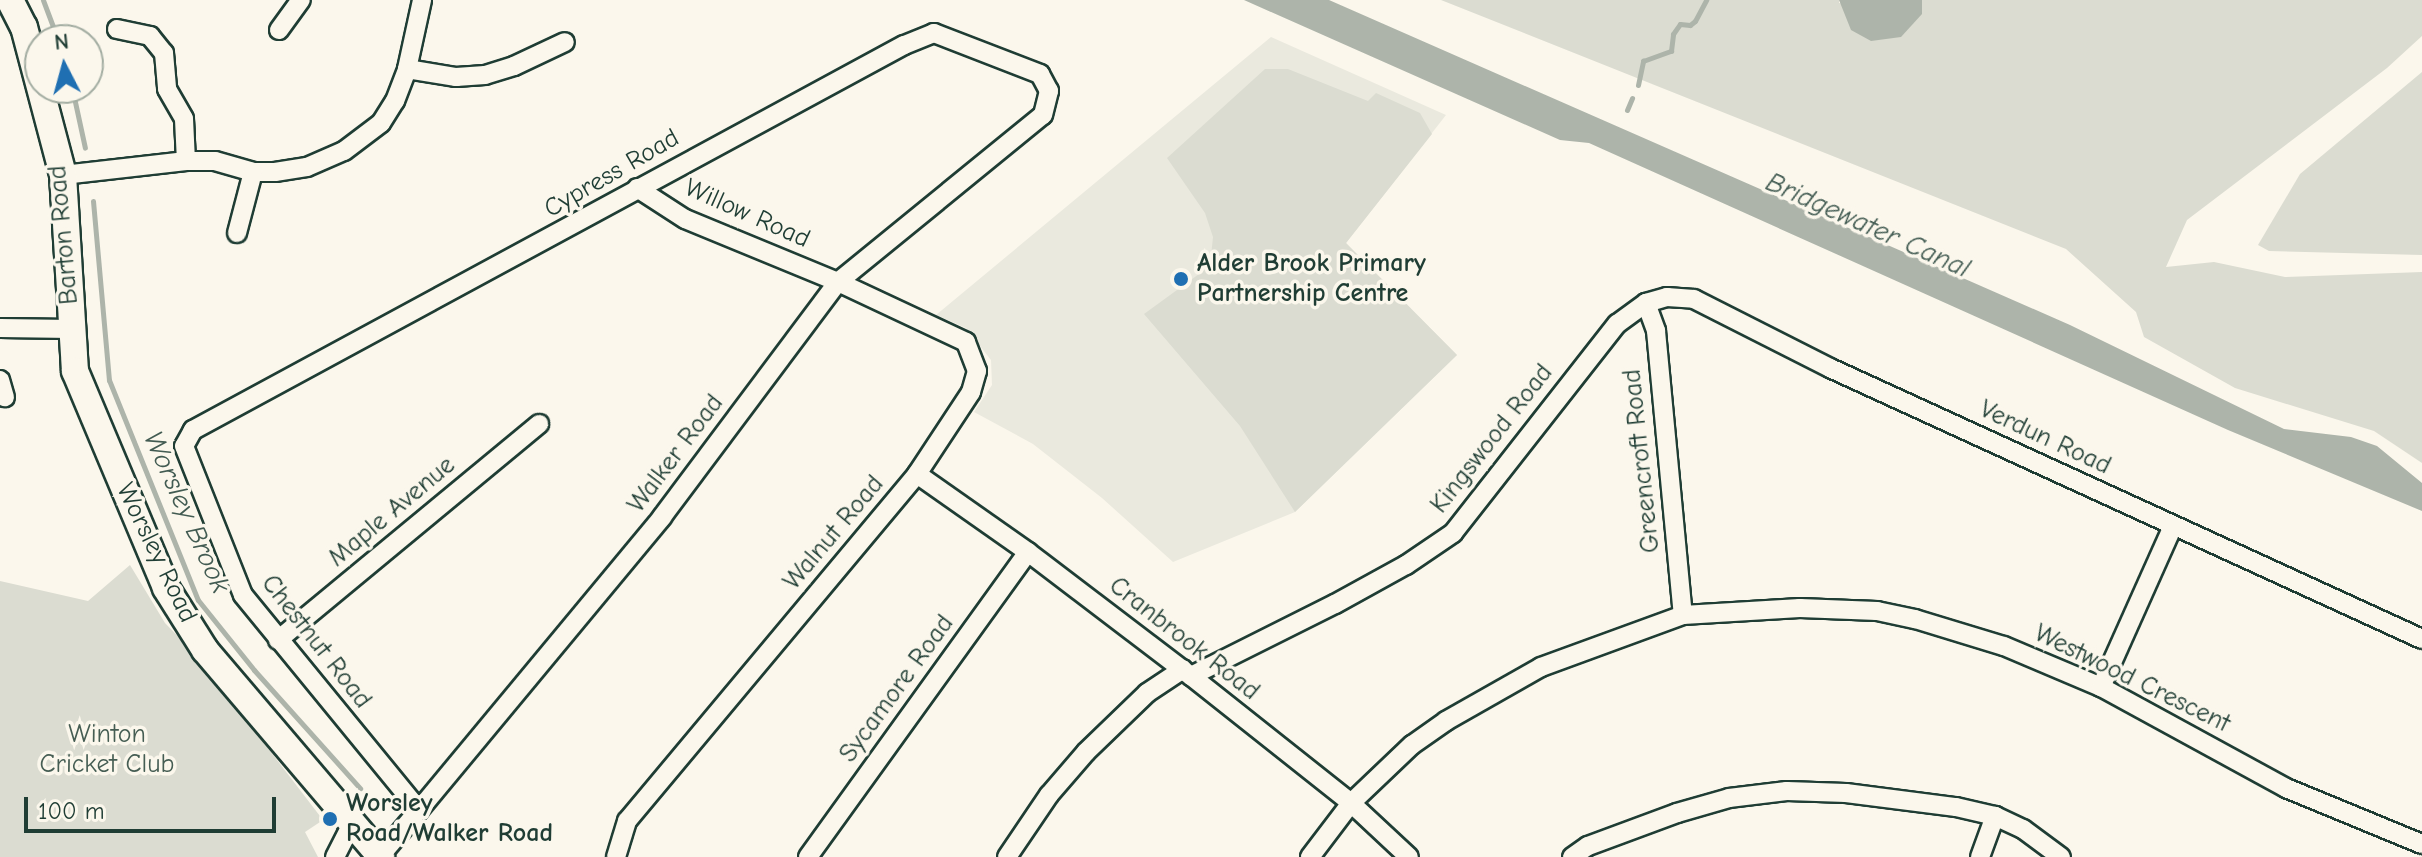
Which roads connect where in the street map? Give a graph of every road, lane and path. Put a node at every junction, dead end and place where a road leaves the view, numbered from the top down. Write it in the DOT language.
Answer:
graph roads {
  1 [pos="10,0"];
  2 [pos="301,0"];
  3 [pos="422,0"];
  4 [pos="117,29"];
  5 [pos="279,30"];
  6 [pos="565,42"];
  7 [pos="407,69"];
  8 [pos="1043,115"];
  9 [pos="186,161"];
  10 [pos="253,172"];
  11 [pos="63,175"];
  12 [pos="637,188"];
  13 [pos="237,233"];
  14 [pos="838,282"];
  15 [pos="1646,303"];
  16 [pos="0,328"];
  17 [pos="72,331"];
  18 [pos="539,424"];
  19 [pos="184,446"];
  20 [pos="917,474"];
  21 [pos="2173,526"];
  22 [pos="1028,552"];
  23 [pos="1683,615"];
  24 [pos="2422,639"];
  25 [pos="278,640"];
  26 [pos="1187,673"];
  27 [pos="2101,687"];
  28 [pos="1351,803"];
  29 [pos="419,810"];
  30 [pos="1995,816"];
  31 [pos="353,822"];
  32 [pos="2422,844"];
  33 [pos="380,856"];
  34 [pos="615,856"];
  35 [pos="335,857"];
  36 [pos="808,857"];
  37 [pos="1007,857"];
  38 [pos="1310,857"];
  39 [pos="1409,857"];
  40 [pos="1572,857"];
  41 [pos="1980,857"];
  42 [pos="2061,857"];
  1 -- 11 [label="main road, Barton Road"];
  2 -- 5 [label="street"];
  3 -- 7 [label="street"];
  4 -- 9 [label="street"];
  6 -- 7 [label="street"];
  7 -- 10 [label="street"];
  8 -- 12 [label="street, Cypress Road"];
  8 -- 14 [label="street, Walker Road"];
  9 -- 10 [label="street"];
  9 -- 11 [label="street"];
  10 -- 13 [label="street"];
  11 -- 17 [label="main road, Barton Road"];
  12 -- 14 [label="street, Willow Road"];
  12 -- 19 [label="street, Cypress Road"];
  14 -- 20 [label="street, Walnut Road"];
  14 -- 29 [label="street, Walker Road"];
  15 -- 21 [label="street, Verdun Road"];
  15 -- 23 [label="street, Greencroft Road"];
  15 -- 26 [label="street, Kingswood Road"];
  16 -- 17 [label="street"];
  17 -- 31 [label="main road, Worsley Road"];
  18 -- 25 [label="street, Maple Avenue"];
  19 -- 25 [label="street, Chestnut Road"];
  20 -- 22 [label="street, Cranbrook Road"];
  20 -- 34 [label="street, Walnut Road"];
  21 -- 24 [label="street, Verdun Road"];
  21 -- 27 [label="street"];
  22 -- 26 [label="street, Cranbrook Road"];
  22 -- 36 [label="street, Sycamore Road"];
  23 -- 27 [label="street, Westwood Crescent"];
  23 -- 28 [label="street, Westwood Crescent"];
  25 -- 29 [label="street, Chestnut Road"];
  26 -- 28 [label="street, Cranbrook Road"];
  26 -- 37 [label="street, Kingswood Road"];
  27 -- 32 [label="street, Westwood Crescent"];
  28 -- 38 [label="street, Westwood Crescent"];
  28 -- 39 [label="street, Cranbrook Road"];
  29 -- 33 [label="street, Walker Road"];
  30 -- 40 [label="street"];
  30 -- 41 [label="street"];
  30 -- 42 [label="street"];
  31 -- 33 [label="main road, Worsley Road"];
  31 -- 35 [label="street"];
}
